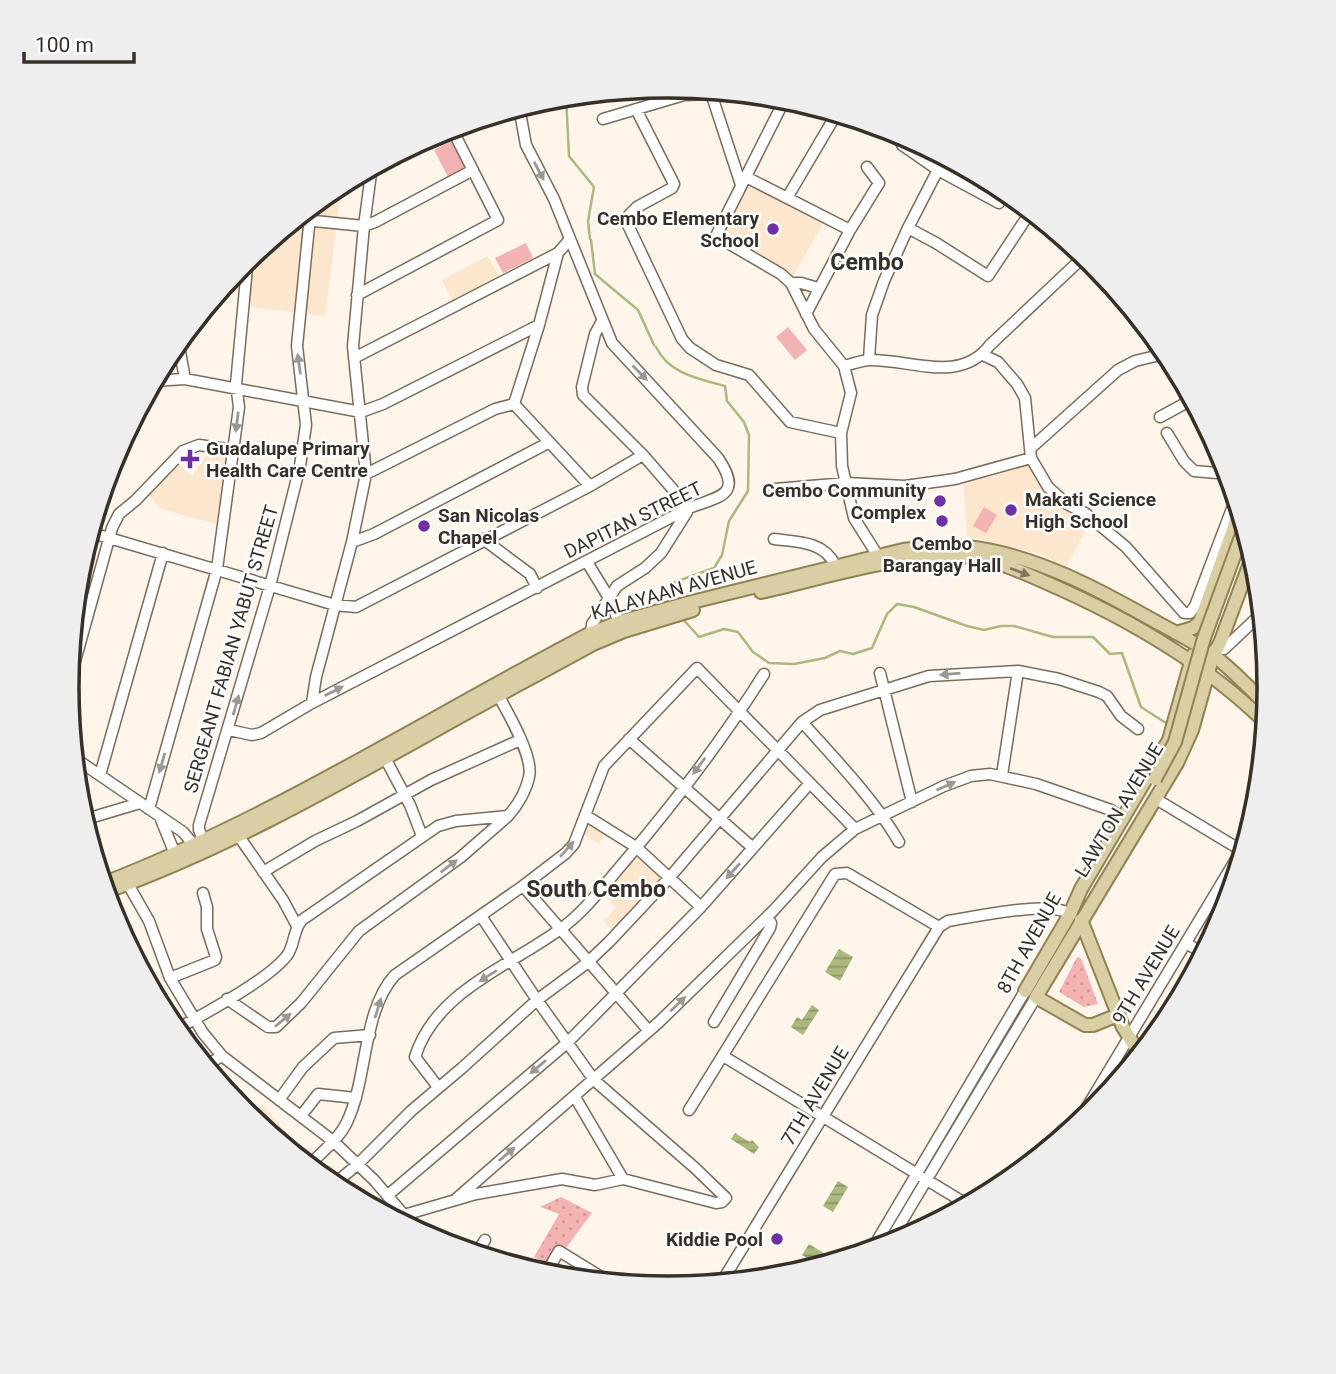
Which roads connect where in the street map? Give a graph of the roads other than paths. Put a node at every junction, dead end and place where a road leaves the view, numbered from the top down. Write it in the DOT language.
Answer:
graph roads {
  1 [pos="673,98"];
  2 [pos="713,100"];
  3 [pos="636,109"];
  4 [pos="780,109"];
  5 [pos="521,117"];
  6 [pos="603,119"];
  7 [pos="831,121"];
  8 [pos="456,138"];
  9 [pos="910,151"];
  10 [pos="940,165"];
  11 [pos="867,167"];
  12 [pos="473,170"];
  13 [pos="938,170"];
  14 [pos="370,179"];
  15 [pos="744,181"];
  16 [pos="787,198"];
  17 [pos="999,203"];
  18 [pos="1026,219"];
  19 [pos="309,221"];
  20 [pos="364,226"];
  21 [pos="908,228"];
  22 [pos="850,230"];
  23 [pos="570,239"];
  24 [pos="558,253"];
  25 [pos="1078,263"];
  26 [pos="244,278"];
  27 [pos="791,284"];
  28 [pos="818,288"];
  29 [pos="357,295"];
  30 [pos="806,314"];
  31 [pos="602,321"];
  32 [pos="539,325"];
  33 [pos="983,355"];
  34 [pos="1155,356"];
  35 [pos="180,357"];
  36 [pos="354,358"];
  37 [pos="869,359"];
  38 [pos="844,366"];
  39 [pos="185,379"];
  40 [pos="165,380"];
  41 [pos="238,390"];
  42 [pos="305,403"];
  43 [pos="514,404"];
  44 [pos="1184,404"];
  45 [pos="361,412"];
  46 [pos="1160,417"];
  47 [pos="841,433"];
  48 [pos="1167,433"];
  49 [pos="548,443"];
  50 [pos="233,450"];
  51 [pos="1031,453"];
  52 [pos="643,456"];
  53 [pos="1216,472"];
  54 [pos="366,474"];
  55 [pos="846,483"];
  56 [pos="590,486"];
  57 [pos="775,489"];
  58 [pos="689,508"];
  59 [pos="1230,513"];
  60 [pos="1234,525"];
  61 [pos="99,535"];
  62 [pos="110,538"];
  63 [pos="483,539"];
  64 [pos="774,539"];
  65 [pos="352,542"];
  66 [pos="1240,547"];
  67 [pos="1240,548"];
  68 [pos="163,553"];
  69 [pos="878,556"];
  70 [pos="587,562"];
  71 [pos="835,565"];
  72 [pos="217,569"];
  73 [pos="1246,574"];
  74 [pos="270,586"];
  75 [pos="537,588"];
  76 [pos="609,598"];
  77 [pos="335,605"];
  78 [pos="1128,606"];
  79 [pos="690,607"];
  80 [pos="667,613"];
  81 [pos="1121,619"];
  82 [pos="1253,621"];
  83 [pos="620,622"];
  84 [pos="1210,632"];
  85 [pos="1176,633"];
  86 [pos="591,639"];
  87 [pos="81,642"];
  88 [pos="1196,644"];
  89 [pos="1215,652"];
  90 [pos="1190,663"];
  91 [pos="1018,671"];
  92 [pos="880,673"];
  93 [pos="764,674"];
  94 [pos="1207,674"];
  95 [pos="886,690"];
  96 [pos="1254,692"];
  97 [pos="1182,693"];
  98 [pos="498,695"];
  99 [pos="1257,697"];
  100 [pos="1200,698"];
  101 [pos="312,703"];
  102 [pos="1245,704"];
  103 [pos="1256,709"];
  104 [pos="740,712"];
  105 [pos="802,722"];
  106 [pos="1138,729"];
  107 [pos="229,730"];
  108 [pos="629,739"];
  109 [pos="520,740"];
  110 [pos="780,750"];
  111 [pos="385,758"];
  112 [pos="84,766"];
  113 [pos="100,775"];
  114 [pos="1002,775"];
  115 [pos="810,783"];
  116 [pos="683,788"];
  117 [pos="405,794"];
  118 [pos="1156,799"];
  119 [pos="912,802"];
  120 [pos="144,806"];
  121 [pos="585,815"];
  122 [pos="160,816"];
  123 [pos="508,816"];
  124 [pos="882,816"];
  125 [pos="94,818"];
  126 [pos="719,819"];
  127 [pos="1123,819"];
  128 [pos="855,829"];
  129 [pos="238,835"];
  130 [pos="422,836"];
  131 [pos="899,842"];
  132 [pos="1236,844"];
  133 [pos="202,847"];
  134 [pos="636,847"];
  135 [pos="753,848"];
  136 [pos="175,854"];
  137 [pos="263,872"];
  138 [pos="670,877"];
  139 [pos="125,880"];
  140 [pos="1224,880"];
  141 [pos="112,882"];
  142 [pos="114,886"];
  143 [pos="523,886"];
  144 [pos="203,893"];
  145 [pos="701,907"];
  146 [pos="481,916"];
  147 [pos="767,917"];
  148 [pos="1075,917"];
  149 [pos="296,926"];
  150 [pos="939,927"];
  151 [pos="560,930"];
  152 [pos="1186,943"];
  153 [pos="1196,949"];
  154 [pos="511,962"];
  155 [pos="587,963"];
  156 [pos="170,978"];
  157 [pos="616,992"];
  158 [pos="1030,994"];
  159 [pos="227,999"];
  160 [pos="537,1000"];
  161 [pos="1118,1015"];
  162 [pos="194,1019"];
  163 [pos="714,1022"];
  164 [pos="185,1024"];
  165 [pos="649,1031"];
  166 [pos="370,1035"];
  167 [pos="1130,1036"];
  168 [pos="1138,1042"];
  169 [pos="567,1043"];
  170 [pos="1135,1046"];
  171 [pos="222,1056"];
  172 [pos="723,1056"];
  173 [pos="213,1061"];
  174 [pos="594,1080"];
  175 [pos="438,1087"];
  176 [pos="1096,1092"];
  177 [pos="575,1097"];
  178 [pos="356,1098"];
  179 [pos="279,1100"];
  180 [pos="689,1110"];
  181 [pos="301,1116"];
  182 [pos="823,1117"];
  183 [pos="333,1141"];
  184 [pos="315,1159"];
  185 [pos="358,1164"];
  186 [pos="922,1177"];
  187 [pos="342,1178"];
  188 [pos="623,1180"];
  189 [pos="388,1195"];
  190 [pos="456,1199"];
  191 [pos="959,1199"];
  192 [pos="402,1212"];
  193 [pos="406,1214"];
  194 [pos="895,1230"];
  195 [pos="882,1235"];
  196 [pos="485,1240"];
  197 [pos="481,1246"];
  198 [pos="551,1265"];
  199 [pos="592,1271"];
  200 [pos="727,1273"];
  1 -- 3 [label="street"];
  2 -- 15 [label="street"];
  3 -- 6 [label="street"];
  3 -- 47 [label="street"];
  4 -- 15 [label="street"];
  5 -- 23 [label="street, DAPITAN STREET, one-way"];
  7 -- 16 [label="street"];
  8 -- 12 [label="street"];
  9 -- 13 [label="street"];
  10 -- 13 [label="street"];
  11 -- 22 [label="street"];
  12 -- 20 [label="street"];
  12 -- 29 [label="street"];
  13 -- 17 [label="street"];
  13 -- 21 [label="street"];
  14 -- 20 [label="street"];
  15 -- 16 [label="street"];
  15 -- 27 [label="street"];
  16 -- 22 [label="street"];
  18 -- 21 [label="street"];
  19 -- 20 [label="street"];
  42 -- 19 [label="street, SERGEANT FABIAN YABUT STREET, one-way"];
  20 -- 29 [label="street"];
  21 -- 37 [label="street"];
  22 -- 28 [label="street"];
  23 -- 24 [label="street"];
  23 -- 31 [label="street, DAPITAN STREET"];
  24 -- 32 [label="street"];
  24 -- 36 [label="street"];
  25 -- 33 [label="street"];
  26 -- 41 [label="street"];
  27 -- 28 [label="street"];
  27 -- 30 [label="street"];
  28 -- 30 [label="street"];
  29 -- 36 [label="street"];
  30 -- 38 [label="street"];
  31 -- 52 [label="street"];
  31 -- 58 [label="street, DAPITAN STREET, one-way"];
  32 -- 43 [label="street"];
  32 -- 45 [label="street"];
  33 -- 37 [label="street"];
  33 -- 51 [label="street"];
  34 -- 51 [label="street"];
  35 -- 39 [label="street"];
  36 -- 45 [label="street"];
  37 -- 38 [label="street"];
  38 -- 47 [label="street"];
  39 -- 40 [label="street"];
  39 -- 41 [label="street"];
  41 -- 42 [label="street"];
  41 -- 50 [label="street, one-way"];
  42 -- 45 [label="street"];
  42 -- 74 [label="street, SERGEANT FABIAN YABUT STREET"];
  43 -- 49 [label="street"];
  43 -- 54 [label="street"];
  44 -- 46 [label="street"];
  45 -- 54 [label="street"];
  47 -- 55 [label="street"];
  48 -- 53 [label="street"];
  49 -- 56 [label="street"];
  49 -- 65 [label="street"];
  50 -- 62 [label="street"];
  50 -- 72 [label="street"];
  51 -- 55 [label="street"];
  51 -- 59 [label="street"];
  52 -- 56 [label="street"];
  52 -- 58 [label="street"];
  54 -- 65 [label="street"];
  55 -- 57 [label="street"];
  55 -- 69 [label="street"];
  56 -- 63 [label="street"];
  58 -- 70 [label="street, DAPITAN STREET"];
  58 -- 76 [label="street"];
  60 -- 85 [label="main road"];
  61 -- 62 [label="street"];
  62 -- 68 [label="street"];
  62 -- 87 [label="street"];
  63 -- 75 [label="street"];
  63 -- 77 [label="street"];
  64 -- 71 [label="street"];
  65 -- 77 [label="street"];
  66 -- 84 [label="main road, LAWTON AVENUE"];
  67 -- 148 [label="main road, LAWTON AVENUE, bridge"];
  68 -- 72 [label="street"];
  68 -- 113 [label="street"];
  69 -- 71 [label="main road, KALAYAAN AVENUE"];
  69 -- 78 [label="main road, KALAYAAN AVENUE"];
  70 -- 75 [label="street, DAPITAN STREET"];
  70 -- 76 [label="street"];
  71 -- 79 [label="main road, KALAYAAN AVENUE"];
  72 -- 74 [label="street"];
  72 -- 120 [label="street, one-way"];
  73 -- 89 [label="main road, 8TH AVENUE"];
  74 -- 77 [label="street"];
  107 -- 74 [label="street, SERGEANT FABIAN YABUT STREET, one-way"];
  101 -- 75 [label="street, DAPITAN STREET, one-way"];
  76 -- 83 [label="street"];
  76 -- 86 [label="street"];
  77 -- 101 [label="street"];
  78 -- 81 [label="main road"];
  78 -- 85 [label="main road, KALAYAAN AVENUE"];
  79 -- 80 [label="main road, KALAYAAN AVENUE"];
  79 -- 81 [label="main road, KALAYAAN AVENUE, one-way"];
  80 -- 83 [label="main road, KALAYAAN AVENUE"];
  80 -- 86 [label="main road, KALAYAAN AVENUE"];
  81 -- 90 [label="main road, KALAYAAN AVENUE"];
  82 -- 89 [label="street"];
  83 -- 86 [label="main road, KALAYAAN AVENUE"];
  84 -- 88 [label="main road, LAWTON AVENUE"];
  84 -- 89 [label="main road, LAWTON AVENUE"];
  85 -- 88 [label="main road, KALAYAAN AVENUE"];
  86 -- 98 [label="main road, KALAYAAN AVENUE"];
  86 -- 133 [label="main road, KALAYAAN AVENUE"];
  88 -- 89 [label="main road, KALAYAAN AVENUE"];
  88 -- 90 [label="main road, 8TH AVENUE"];
  89 -- 94 [label="main road, 8TH AVENUE"];
  89 -- 96 [label="main road, KALAYAAN AVENUE"];
  90 -- 94 [label="main road, KALAYAAN AVENUE"];
  90 -- 97 [label="main road, 8TH AVENUE"];
  91 -- 95 [label="street, one-way"];
  91 -- 106 [label="street"];
  91 -- 114 [label="street"];
  92 -- 95 [label="street"];
  93 -- 104 [label="street"];
  94 -- 100 [label="main road, 8TH AVENUE"];
  94 -- 102 [label="main road, KALAYAAN AVENUE"];
  95 -- 105 [label="street"];
  95 -- 119 [label="street"];
  96 -- 99 [label="main road, KALAYAAN AVENUE"];
  96 -- 102 [label="main road"];
  97 -- 100 [label="main road"];
  97 -- 127 [label="main road, 8TH AVENUE"];
  98 -- 109 [label="street"];
  98 -- 111 [label="main road, KALAYAAN AVENUE"];
  100 -- 118 [label="main road, 8TH AVENUE"];
  101 -- 107 [label="street, DAPITAN STREET"];
  102 -- 103 [label="main road, KALAYAAN AVENUE"];
  104 -- 108 [label="street"];
  104 -- 110 [label="street"];
  104 -- 116 [label="street, one-way"];
  105 -- 110 [label="street"];
  105 -- 124 [label="street"];
  107 -- 133 [label="street, SERGEANT FABIAN YABUT STREET"];
  108 -- 116 [label="street"];
  108 -- 121 [label="street"];
  109 -- 117 [label="street"];
  109 -- 123 [label="street"];
  110 -- 115 [label="street"];
  110 -- 126 [label="street"];
  111 -- 117 [label="street"];
  111 -- 129 [label="main road, KALAYAAN AVENUE"];
  112 -- 113 [label="street"];
  113 -- 120 [label="street"];
  119 -- 114 [label="street, one-way"];
  114 -- 127 [label="street"];
  115 -- 128 [label="street"];
  115 -- 135 [label="street"];
  116 -- 126 [label="street"];
  116 -- 134 [label="street"];
  117 -- 130 [label="street"];
  117 -- 137 [label="street"];
  118 -- 132 [label="street"];
  118 -- 148 [label="main road, 8TH AVENUE"];
  119 -- 124 [label="street"];
  120 -- 122 [label="street"];
  120 -- 125 [label="street"];
  121 -- 134 [label="street"];
  143 -- 121 [label="street, one-way"];
  122 -- 133 [label="street"];
  122 -- 136 [label="street"];
  123 -- 130 [label="street"];
  159 -- 123 [label="street, one-way"];
  124 -- 128 [label="street"];
  124 -- 131 [label="street"];
  126 -- 135 [label="street"];
  126 -- 138 [label="street"];
  127 -- 148 [label="main road, 8TH AVENUE"];
  128 -- 147 [label="street"];
  129 -- 133 [label="main road, KALAYAAN AVENUE"];
  129 -- 137 [label="street"];
  130 -- 149 [label="street"];
  133 -- 136 [label="main road, KALAYAAN AVENUE"];
  133 -- 139 [label="main road, KALAYAAN AVENUE"];
  134 -- 138 [label="street"];
  134 -- 151 [label="street"];
  135 -- 145 [label="street, one-way"];
  136 -- 139 [label="main road, KALAYAAN AVENUE"];
  137 -- 149 [label="street"];
  138 -- 145 [label="street"];
  138 -- 155 [label="street"];
  139 -- 141 [label="main road, KALAYAAN AVENUE"];
  139 -- 142 [label="main road, KALAYAAN AVENUE"];
  139 -- 156 [label="street"];
  140 -- 152 [label="street, 9TH AVENUE"];
  143 -- 146 [label="street"];
  143 -- 151 [label="street"];
  144 -- 156 [label="street"];
  145 -- 157 [label="street"];
  146 -- 154 [label="street"];
  166 -- 146 [label="street, one-way"];
  147 -- 163 [label="street"];
  165 -- 147 [label="street, one-way"];
  148 -- 150 [label="street"];
  148 -- 158 [label="main road, 8TH AVENUE"];
  148 -- 161 [label="main road"];
  149 -- 159 [label="street"];
  150 -- 172 [label="street"];
  150 -- 182 [label="street, 7TH AVENUE"];
  151 -- 154 [label="street"];
  151 -- 155 [label="street"];
  152 -- 153 [label="street"];
  152 -- 167 [label="street, 9TH AVENUE"];
  154 -- 160 [label="street"];
  154 -- 175 [label="street, one-way"];
  155 -- 157 [label="street"];
  155 -- 160 [label="street"];
  156 -- 162 [label="street"];
  157 -- 165 [label="street"];
  157 -- 169 [label="street"];
  158 -- 161 [label="main road"];
  158 -- 186 [label="street, 8TH AVENUE"];
  159 -- 162 [label="street"];
  160 -- 169 [label="street"];
  160 -- 175 [label="street"];
  161 -- 167 [label="main road"];
  162 -- 164 [label="street"];
  162 -- 171 [label="street"];
  165 -- 174 [label="street"];
  166 -- 178 [label="street"];
  166 -- 179 [label="street"];
  167 -- 168 [label="main road"];
  167 -- 170 [label="main road"];
  167 -- 176 [label="street, 9TH AVENUE"];
  169 -- 174 [label="street"];
  169 -- 189 [label="street, one-way"];
  171 -- 173 [label="street"];
  171 -- 179 [label="street"];
  172 -- 180 [label="street"];
  172 -- 182 [label="street"];
  174 -- 177 [label="street"];
  174 -- 188 [label="street"];
  175 -- 185 [label="street"];
  177 -- 188 [label="street"];
  190 -- 177 [label="street, one-way"];
  178 -- 181 [label="street"];
  178 -- 183 [label="street"];
  179 -- 181 [label="street"];
  181 -- 183 [label="street"];
  182 -- 186 [label="street"];
  182 -- 200 [label="street, 7TH AVENUE"];
  183 -- 184 [label="street"];
  183 -- 185 [label="street"];
  185 -- 187 [label="street"];
  185 -- 189 [label="street"];
  186 -- 191 [label="street"];
  186 -- 194 [label="street, 8TH AVENUE"];
  186 -- 195 [label="street, 8TH AVENUE"];
  188 -- 190 [label="street"];
  189 -- 192 [label="street"];
  190 -- 193 [label="street"];
  196 -- 197 [label="street"];
  198 -- 199 [label="street"];
}
